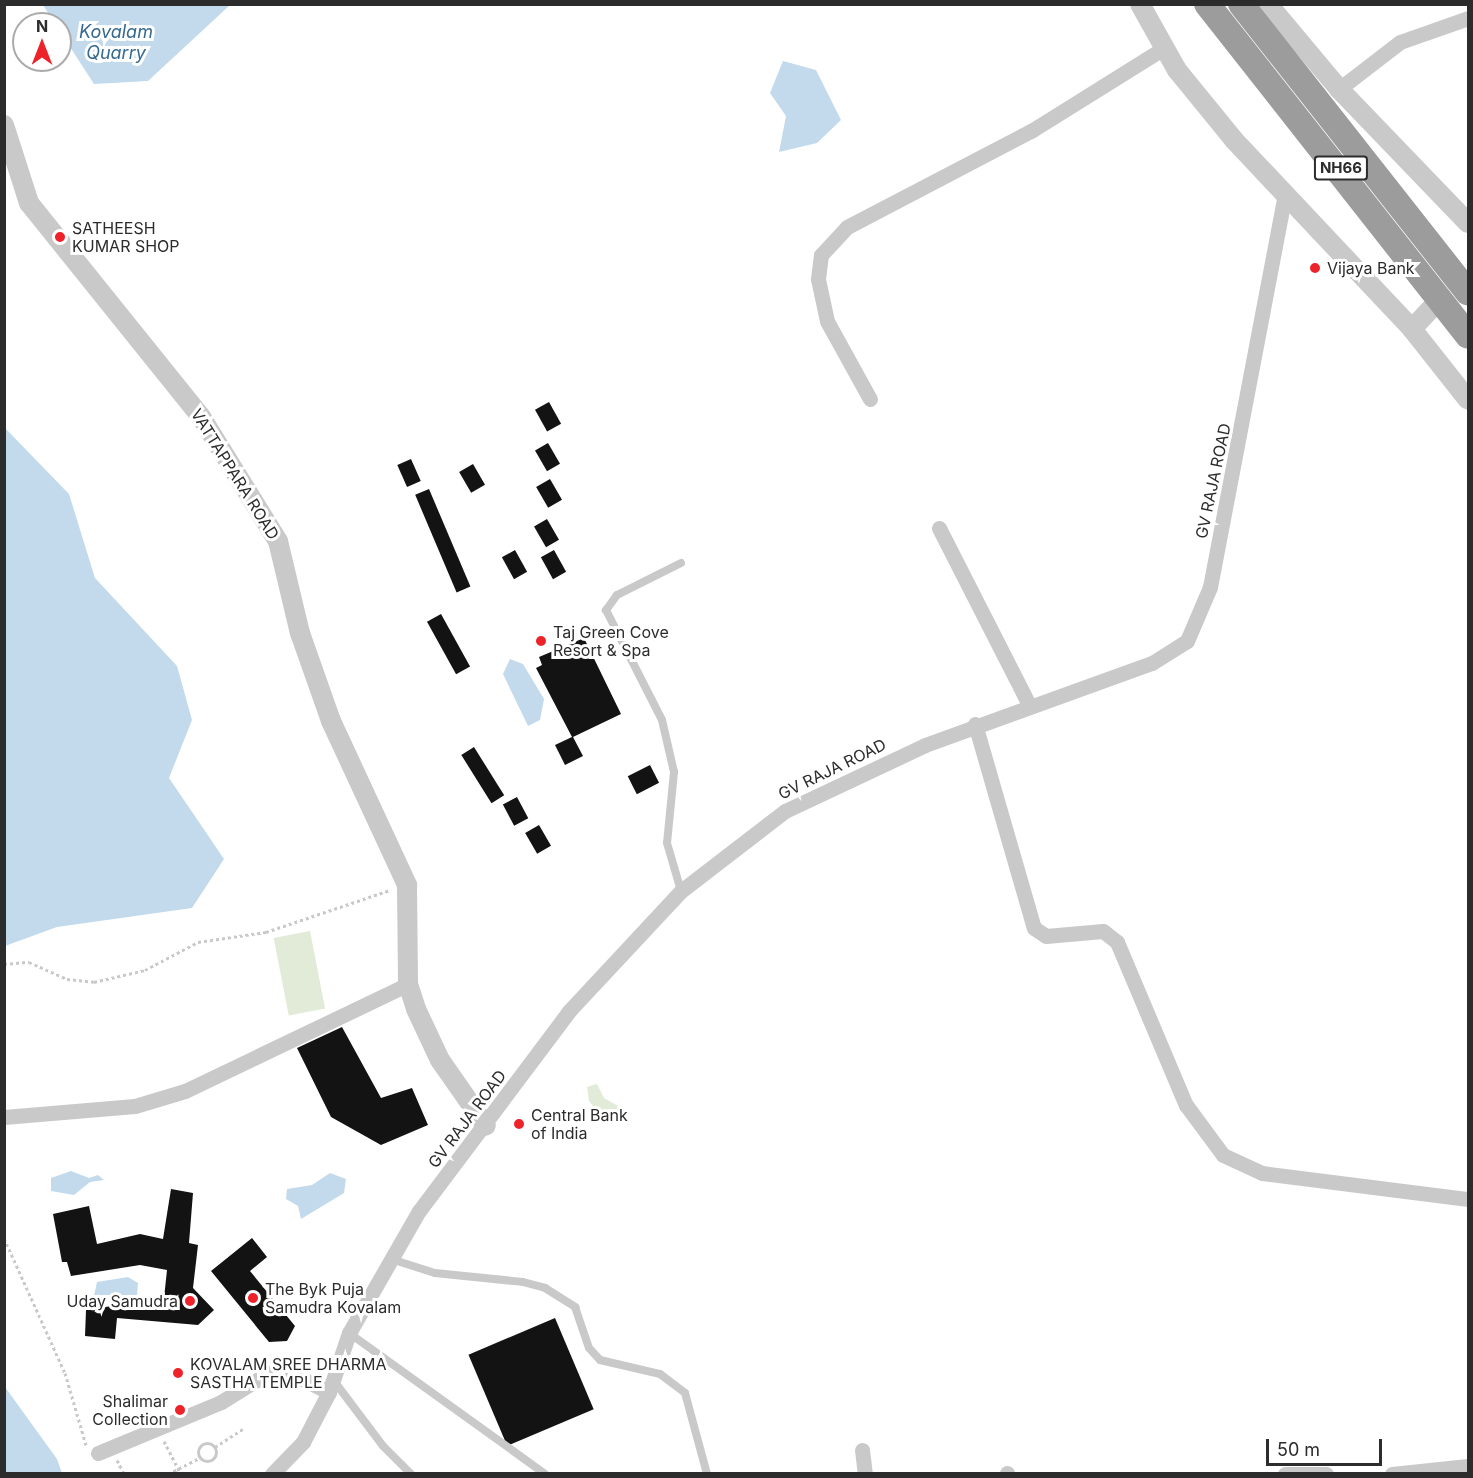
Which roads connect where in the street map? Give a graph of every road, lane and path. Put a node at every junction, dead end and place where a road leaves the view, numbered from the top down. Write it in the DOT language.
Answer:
graph roads {
  1 [pos="1140,4"];
  2 [pos="1207,4"];
  3 [pos="1242,4"];
  4 [pos="1268,4"];
  5 [pos="1468,18"];
  6 [pos="1164,48"];
  7 [pos="1339,89"];
  8 [pos="1337,121"];
  9 [pos="4,125"];
  10 [pos="1317,137"];
  11 [pos="1285,192"];
  12 [pos="1468,223"];
  13 [pos="1468,292"];
  14 [pos="1436,303"];
  15 [pos="1412,329"];
  16 [pos="1468,336"];
  17 [pos="870,399"];
  18 [pos="1468,400"];
  19 [pos="939,528"];
  20 [pos="681,564"];
  21 [pos="1029,705"];
  22 [pos="975,724"];
  23 [pos="407,885"];
  24 [pos="681,891"];
  25 [pos="4,964"];
  26 [pos="408,984"];
  27 [pos="4,1117"];
  28 [pos="486,1126"];
  29 [pos="1468,1199"];
  30 [pos="4,1238"];
  31 [pos="391,1259"];
  32 [pos="349,1333"];
  33 [pos="331,1386"];
  34 [pos="244,1428"];
  35 [pos="152,1443"];
  36 [pos="215,1447"];
  37 [pos="862,1450"];
  38 [pos="117,1451"];
  39 [pos="98,1453"];
  40 [pos="199,1458"];
  41 [pos="1468,1466"];
  42 [pos="178,1468"];
  43 [pos="124,1473"];
  44 [pos="168,1473"];
  45 [pos="181,1473"];
  46 [pos="272,1473"];
  47 [pos="411,1473"];
  48 [pos="544,1473"];
  49 [pos="707,1473"];
  50 [pos="865,1473"];
  51 [pos="1285,1473"];
  52 [pos="1326,1473"];
  53 [pos="1392,1473"];
  1 -- 6 [label="street"];
  2 -- 10 [label="highway, NH66"];
  3 -- 8 [label="highway, NH66"];
  4 -- 7 [label="street"];
  5 -- 7 [label="street"];
  6 -- 11 [label="street"];
  6 -- 17 [label="street"];
  7 -- 12 [label="street"];
  8 -- 10 [label="highway"];
  8 -- 13 [label="highway, NH66"];
  9 -- 23 [label="street, VATTAPPARA ROAD"];
  10 -- 16 [label="highway, NH66"];
  11 -- 15 [label="street"];
  11 -- 21 [label="street, GV RAJA ROAD"];
  14 -- 15 [label="street"];
  15 -- 18 [label="street"];
  19 -- 21 [label="street"];
  20 -- 24 [label="lane"];
  21 -- 22 [label="street, GV RAJA ROAD"];
  22 -- 24 [label="street, GV RAJA ROAD"];
  22 -- 29 [label="street"];
  23 -- 25 [label="path"];
  23 -- 26 [label="street, VATTAPPARA ROAD"];
  24 -- 28 [label="street, GV RAJA ROAD"];
  26 -- 27 [label="street"];
  26 -- 28 [label="street, VATTAPPARA ROAD"];
  28 -- 31 [label="street, GV RAJA ROAD"];
  30 -- 39 [label="path"];
  31 -- 32 [label="street, GV RAJA ROAD"];
  31 -- 49 [label="lane"];
  32 -- 33 [label="street, GV RAJA ROAD"];
  32 -- 48 [label="lane"];
  33 -- 39 [label="street"];
  33 -- 46 [label="street, GV RAJA ROAD"];
  33 -- 47 [label="lane"];
  34 -- 36 [label="path"];
  35 -- 42 [label="path"];
  36 -- 40 [label="path"];
  36 -- 40 [label="path"];
  37 -- 50 [label="street"];
  38 -- 43 [label="path"];
  40 -- 42 [label="path"];
  41 -- 53 [label="street"];
  42 -- 44 [label="path"];
  42 -- 45 [label="path"];
  51 -- 52 [label="street"];
}
